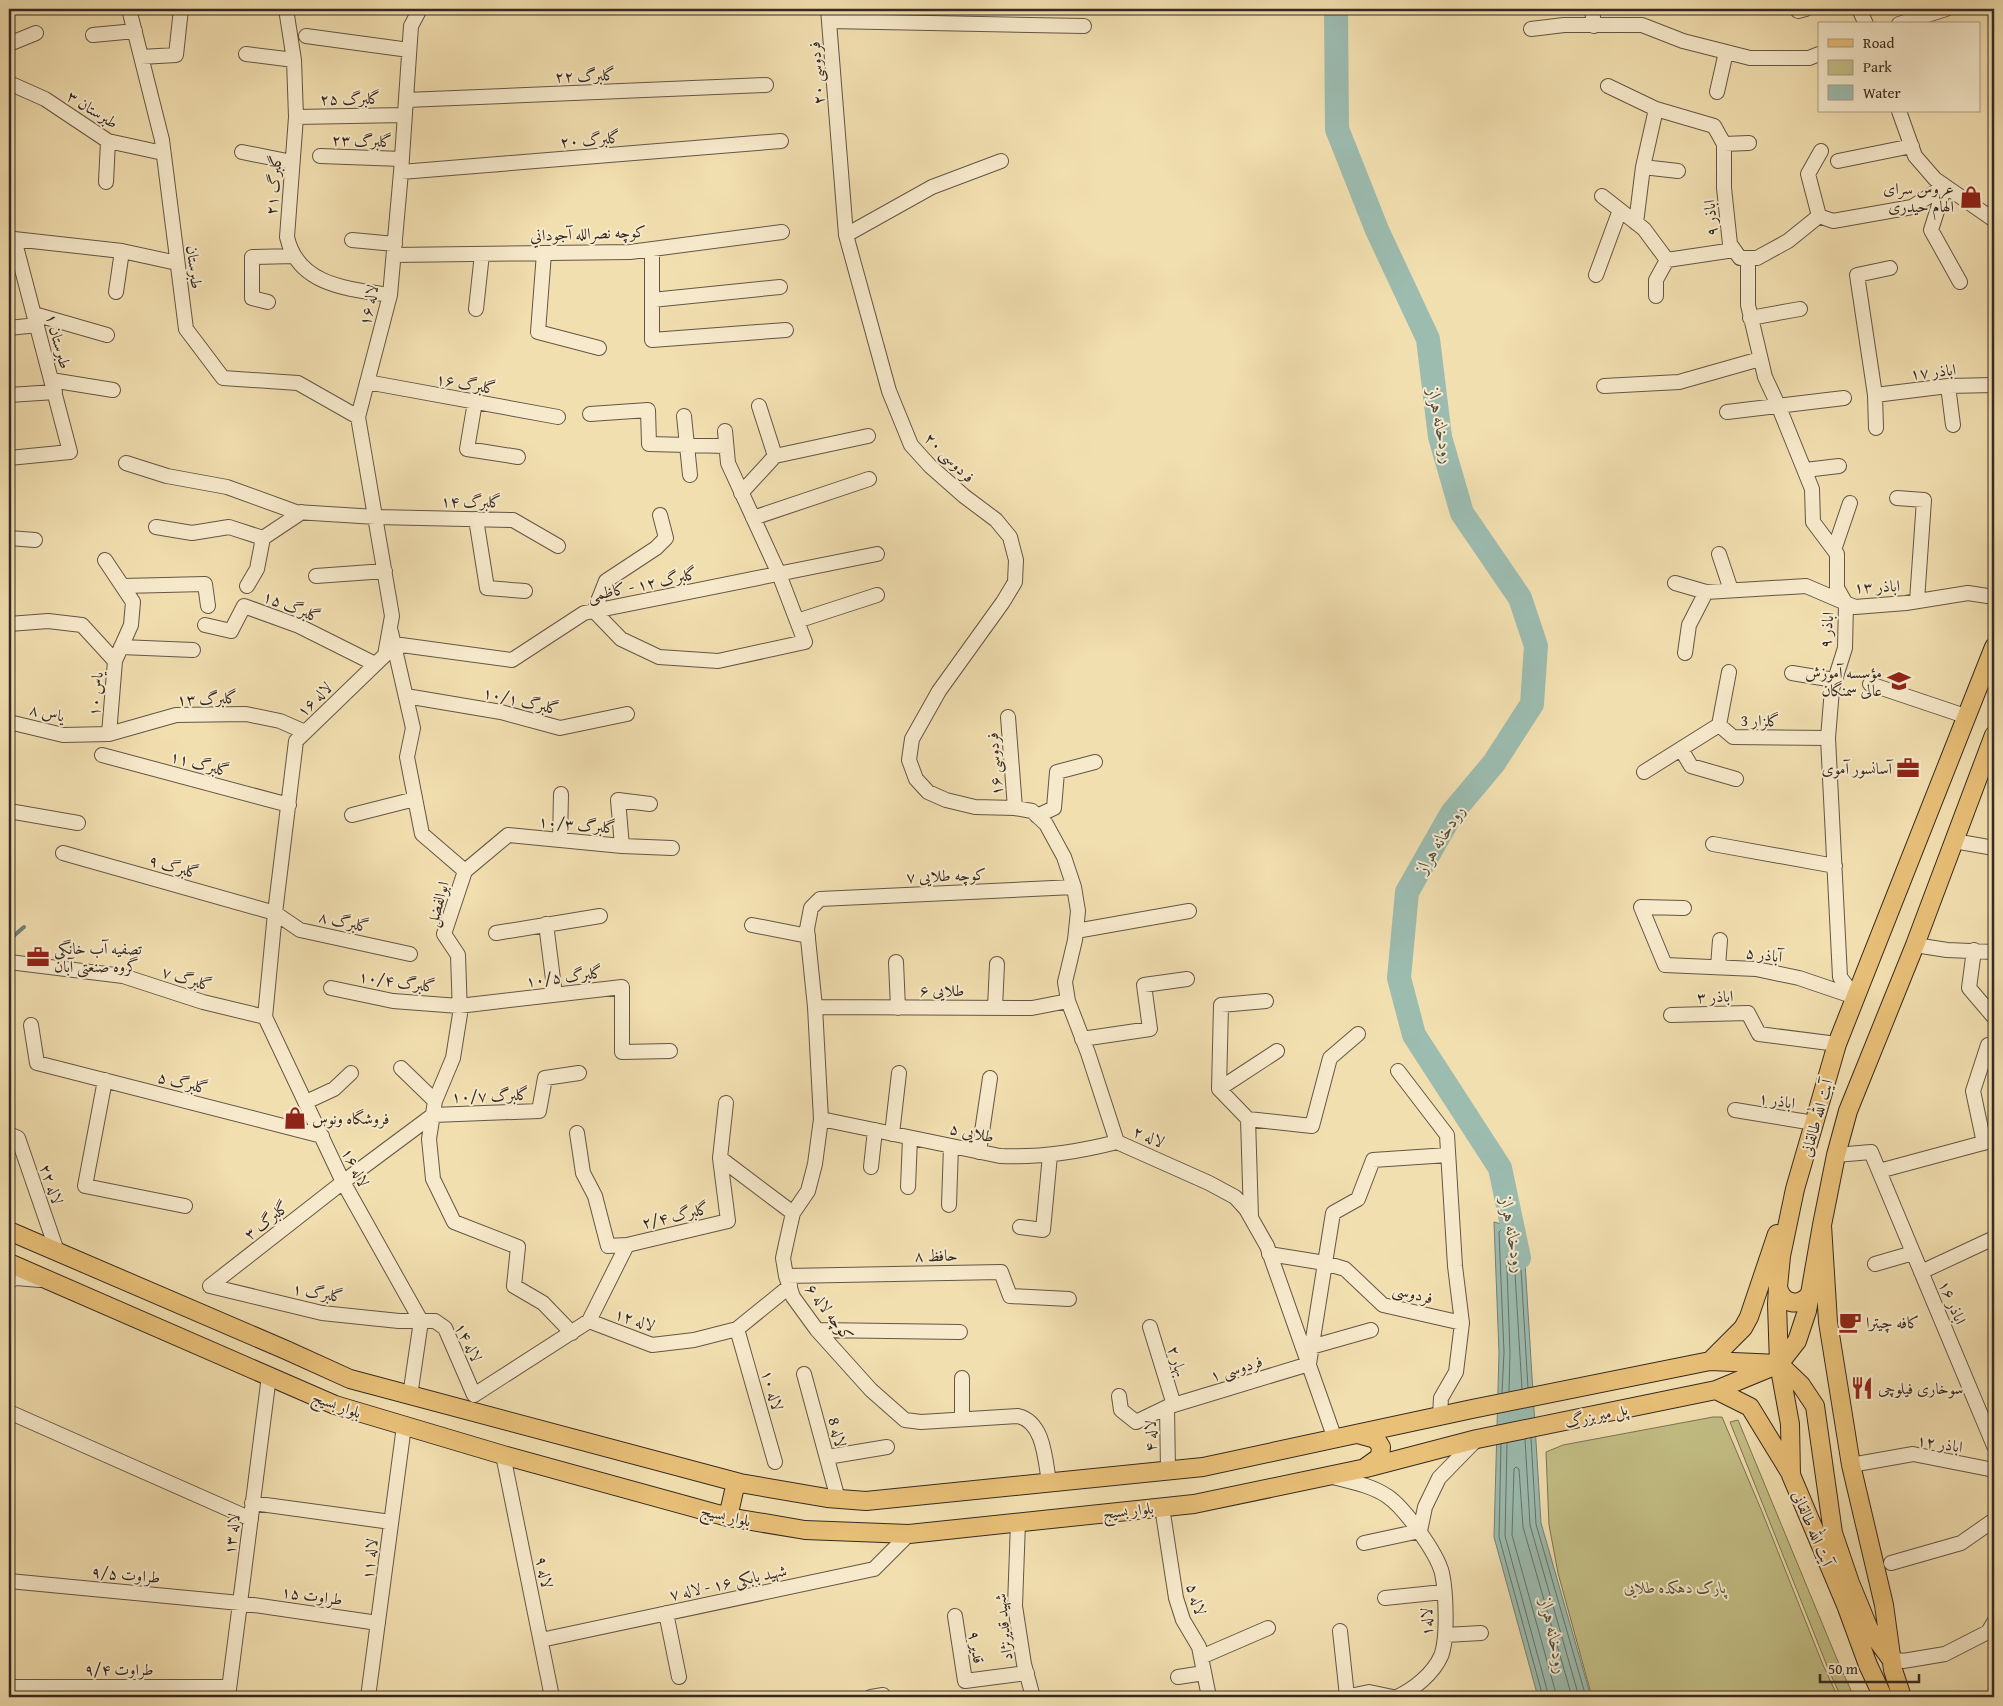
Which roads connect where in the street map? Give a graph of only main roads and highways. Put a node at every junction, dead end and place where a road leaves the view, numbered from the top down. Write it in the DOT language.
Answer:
graph roads {
  1 [pos="1994,647"];
  2 [pos="1994,735"];
  3 [pos="1795,1189"];
  4 [pos="1822,1225"];
  5 [pos="9,1231"];
  6 [pos="9,1236"];
  7 [pos="52,1249"];
  8 [pos="9,1263"];
  9 [pos="1778,1287"];
  10 [pos="1810,1294"];
  11 [pos="1710,1361"];
  12 [pos="1779,1364"];
  13 [pos="1716,1390"];
  14 [pos="1472,1409"];
  15 [pos="1817,1418"];
  16 [pos="1790,1424"];
  17 [pos="1358,1434"];
  18 [pos="1477,1439"];
  19 [pos="1366,1468"];
  20 [pos="1791,1475"];
  21 [pos="736,1482"];
  22 [pos="728,1517"];
  23 [pos="1891,1659"];
  24 [pos="1883,1697"];
  25 [pos="1902,1697"];
  1 -- 3 [label="main road, آیت الله طالقانی"];
  2 -- 4 [label="main road, آیت الله طالقانی"];
  3 -- 9 [label="main road, آیت الله طالقانی"];
  3 -- 11 [label="main road"];
  4 -- 10 [label="main road"];
  4 -- 23 [label="main road, آیت الله طالقانی"];
  5 -- 7 [label="main road, بلوار بسیج"];
  6 -- 7 [label="main road"];
  7 -- 21 [label="main road, بلوار بسیج"];
  8 -- 22 [label="main road, بلوار بسیج"];
  9 -- 10 [label="main road"];
  9 -- 12 [label="main road, آیت الله طالقانی"];
  10 -- 12 [label="main road"];
  11 -- 12 [label="main road, پل میربزرگ"];
  11 -- 14 [label="main road, پل میربزرگ"];
  12 -- 13 [label="main road, پل میربزرگ"];
  12 -- 15 [label="main road"];
  12 -- 16 [label="main road, آیت الله طالقانی"];
  13 -- 18 [label="main road, پل میربزرگ"];
  13 -- 20 [label="main road"];
  14 -- 17 [label="main road, بلوار بسیج"];
  15 -- 16 [label="main road"];
  15 -- 23 [label="main road"];
  16 -- 20 [label="main road, آیت الله طالقانی"];
  17 -- 19 [label="main road"];
  17 -- 21 [label="main road, بلوار بسیج"];
  18 -- 19 [label="main road, بلوار بسیج"];
  19 -- 22 [label="main road, بلوار بسیج"];
  20 -- 24 [label="main road, آیت الله طالقانی"];
  21 -- 22 [label="main road"];
  23 -- 25 [label="main road"];
}
